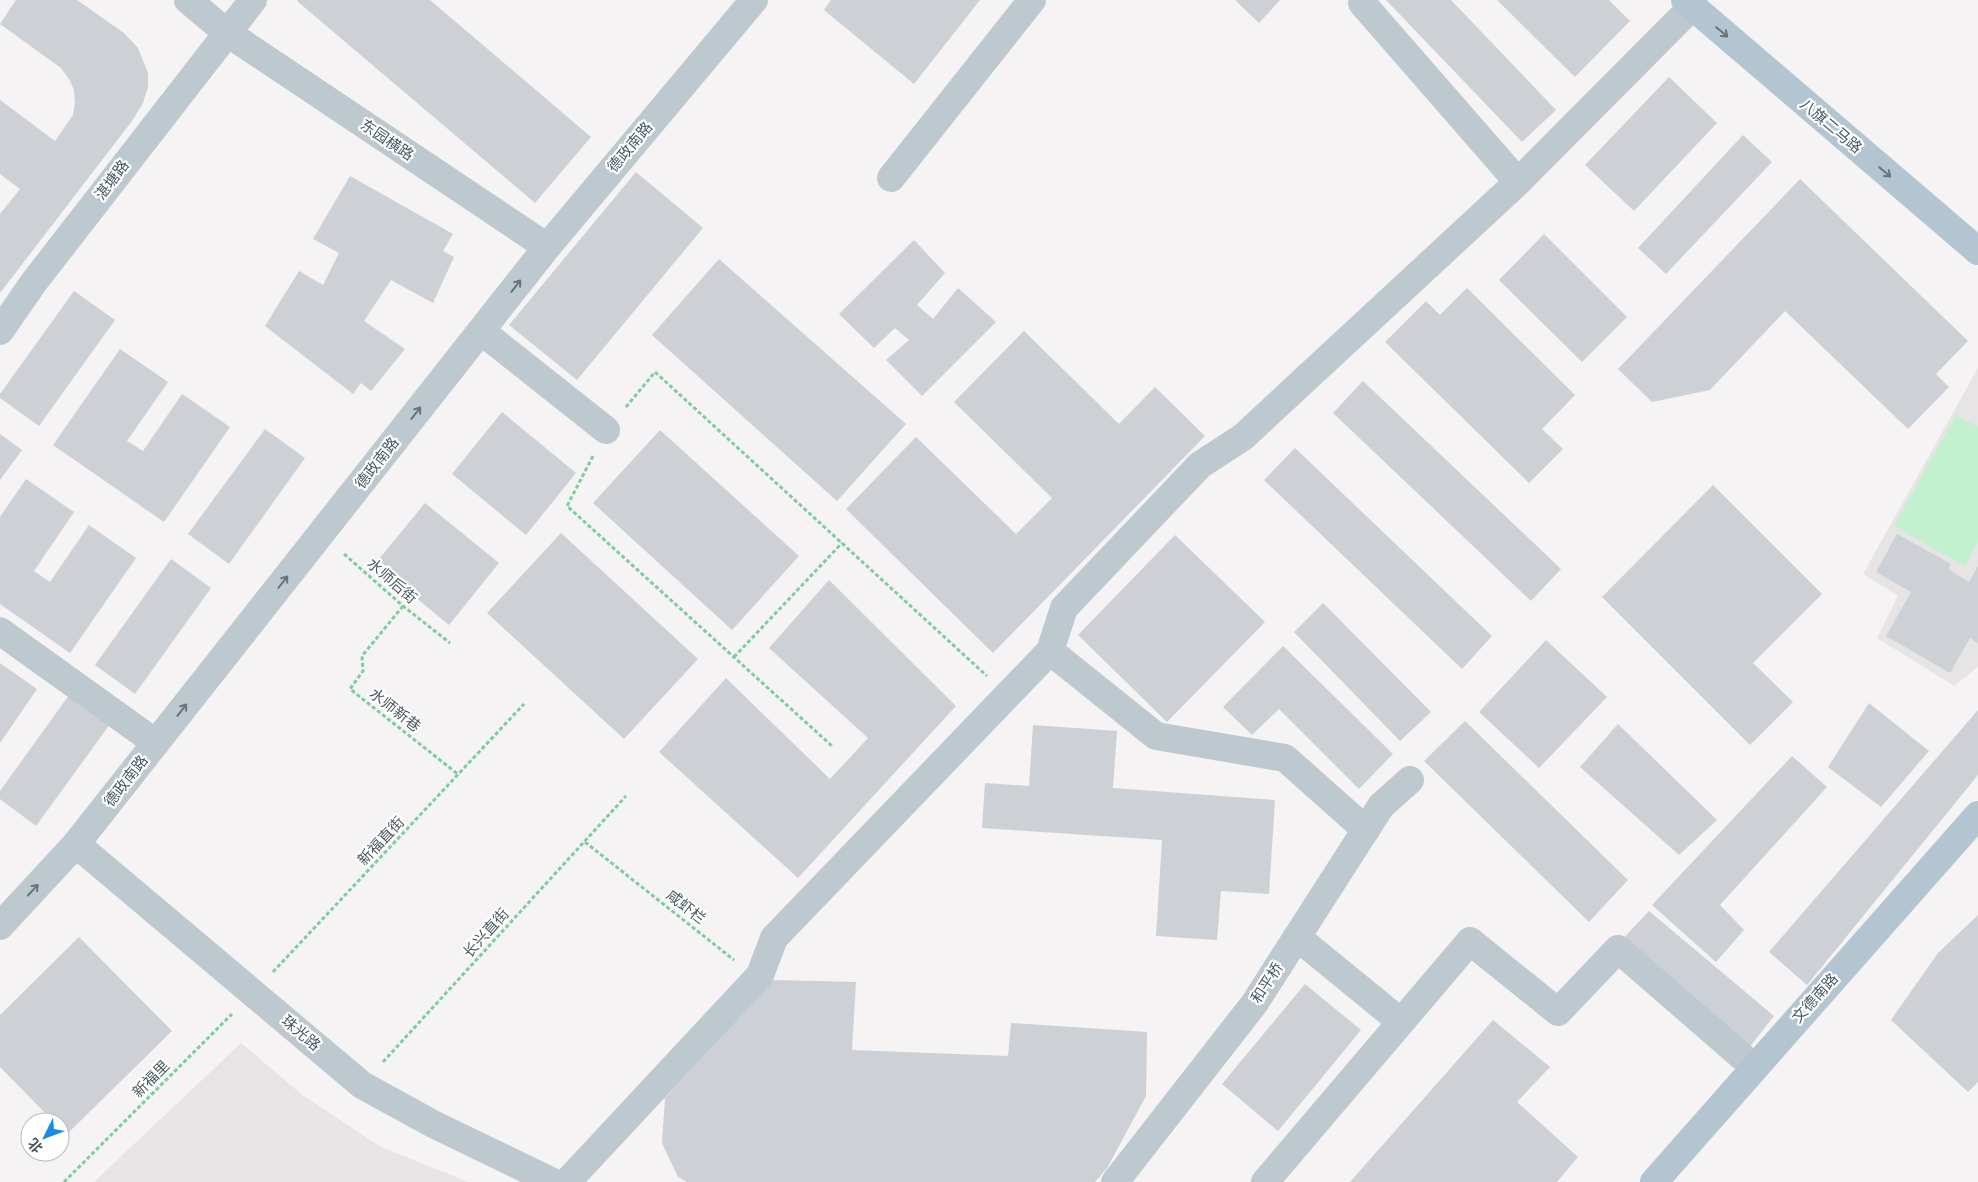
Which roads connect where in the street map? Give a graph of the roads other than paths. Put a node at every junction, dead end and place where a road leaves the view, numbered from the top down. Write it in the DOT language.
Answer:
graph roads {
  1 [pos="188,0"];
  2 [pos="252,0"];
  3 [pos="754,0"];
  4 [pos="1032,0"];
  5 [pos="1363,1"];
  6 [pos="1689,4"];
  7 [pos="226,32"];
  8 [pos="891,178"];
  9 [pos="1518,182"];
  10 [pos="547,247"];
  11 [pos="1978,251"];
  12 [pos="0,331"];
  13 [pos="481,331"];
  14 [pos="606,430"];
  15 [pos="0,631"];
  16 [pos="1050,651"];
  17 [pos="156,743"];
  18 [pos="1410,780"];
  19 [pos="1978,814"];
  20 [pos="1366,830"];
  21 [pos="76,844"];
  22 [pos="0,926"];
  23 [pos="1297,937"];
  24 [pos="1401,1022"];
  25 [pos="1754,1067"];
  26 [pos="553,1182"];
  27 [pos="567,1182"];
  28 [pos="1115,1182"];
  29 [pos="1265,1182"];
  30 [pos="1654,1182"];
  1 -- 7 [label="street, 东园横路"];
  2 -- 7 [label="street, 湛塘路"];
  3 -- 10 [label="street, 德政南路"];
  4 -- 8 [label="street"];
  5 -- 9 [label="street"];
  6 -- 9 [label="street"];
  6 -- 11 [label="main road, 八旗二马路, one-way"];
  7 -- 10 [label="street, 东园横路"];
  7 -- 12 [label="street, 湛塘路"];
  9 -- 16 [label="street"];
  13 -- 10 [label="street, 德政南路, one-way"];
  13 -- 14 [label="street"];
  17 -- 13 [label="street, 德政南路, one-way"];
  15 -- 17 [label="street"];
  16 -- 20 [label="street"];
  16 -- 27 [label="street"];
  17 -- 21 [label="street, 德政南路"];
  18 -- 20 [label="street, 和平桥"];
  19 -- 25 [label="main road, 文德南路"];
  20 -- 23 [label="street, 和平桥"];
  22 -- 21 [label="street, 德政南路, one-way"];
  21 -- 26 [label="street, 珠光路"];
  23 -- 24 [label="street"];
  23 -- 28 [label="street, 和平桥"];
  24 -- 25 [label="street"];
  24 -- 29 [label="street"];
  25 -- 30 [label="main road, 文德南路"];
}
